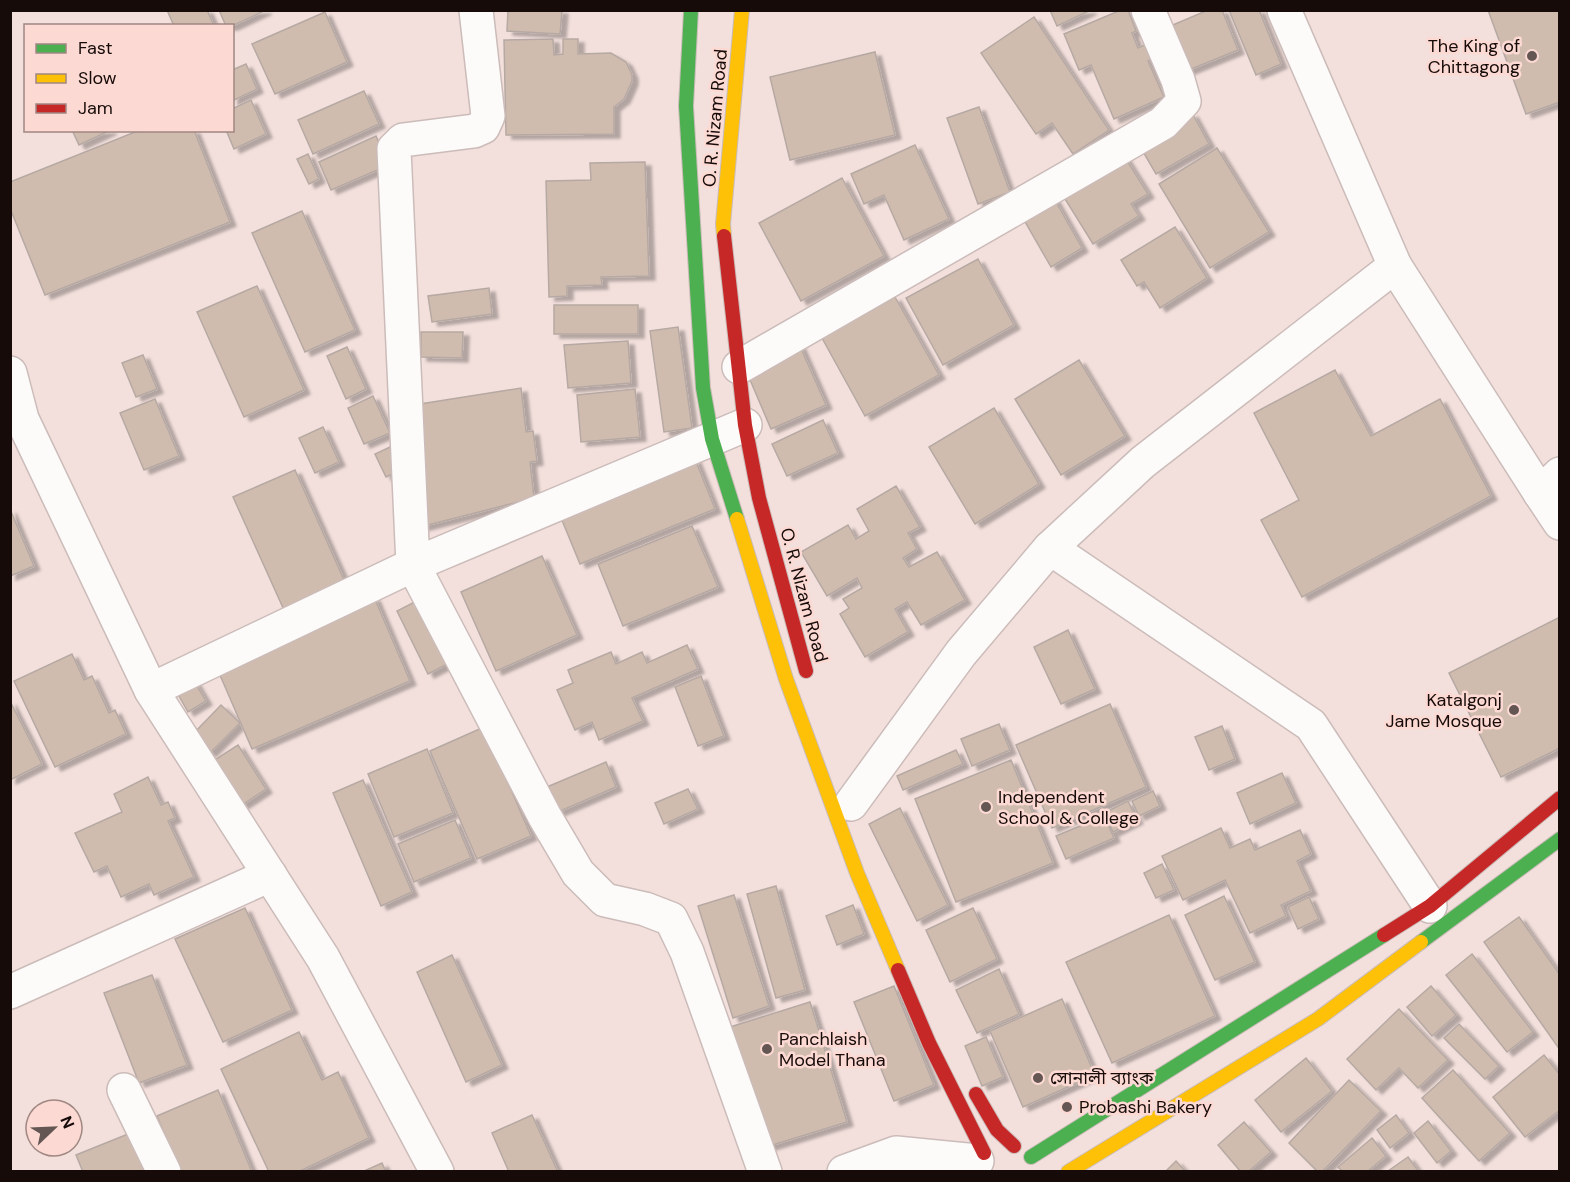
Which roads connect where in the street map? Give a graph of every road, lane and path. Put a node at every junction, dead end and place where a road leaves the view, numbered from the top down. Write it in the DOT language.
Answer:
graph roads {
  1 [pos="476,10"];
  2 [pos="691,10"];
  3 [pos="742,10"];
  4 [pos="1148,10"];
  5 [pos="1284,10"];
  6 [pos="1395,266"];
  7 [pos="739,367"];
  8 [pos="10,373"];
  9 [pos="745,425"];
  10 [pos="712,439"];
  11 [pos="1550,484"];
  12 [pos="1560,523"];
  13 [pos="1050,548"];
  14 [pos="413,564"];
  15 [pos="808,680"];
  16 [pos="151,690"];
  17 [pos="1560,798"];
  18 [pos="851,804"];
  19 [pos="1560,839"];
  20 [pos="270,875"];
  21 [pos="1430,906"];
  22 [pos="10,992"];
  23 [pos="967,1078"];
  24 [pos="124,1090"];
  25 [pos="1014,1146"];
  26 [pos="978,1162"];
  27 [pos="164,1172"];
  28 [pos="437,1172"];
  29 [pos="765,1172"];
  30 [pos="844,1172"];
  31 [pos="1068,1172"];
  1 -- 14 [label="street"];
  2 -- 10 [label="main road"];
  3 -- 7 [label="main road, O. R. Nizam Road"];
  4 -- 7 [label="street"];
  5 -- 6 [label="street"];
  6 -- 11 [label="street"];
  6 -- 13 [label="street"];
  7 -- 9 [label="main road, O. R. Nizam Road"];
  8 -- 16 [label="street"];
  9 -- 10 [label="street"];
  9 -- 15 [label="main road, O. R. Nizam Road"];
  10 -- 14 [label="street"];
  10 -- 26 [label="main road"];
  11 -- 12 [label="street"];
  13 -- 18 [label="street"];
  13 -- 21 [label="street"];
  14 -- 16 [label="street"];
  14 -- 29 [label="street"];
  16 -- 20 [label="street"];
  17 -- 21 [label="main road"];
  19 -- 31 [label="main road"];
  20 -- 22 [label="street"];
  20 -- 28 [label="street"];
  21 -- 25 [label="main road"];
  23 -- 25 [label="main road"];
  24 -- 27 [label="street"];
  25 -- 26 [label="main road"];
  26 -- 30 [label="street"];
}
